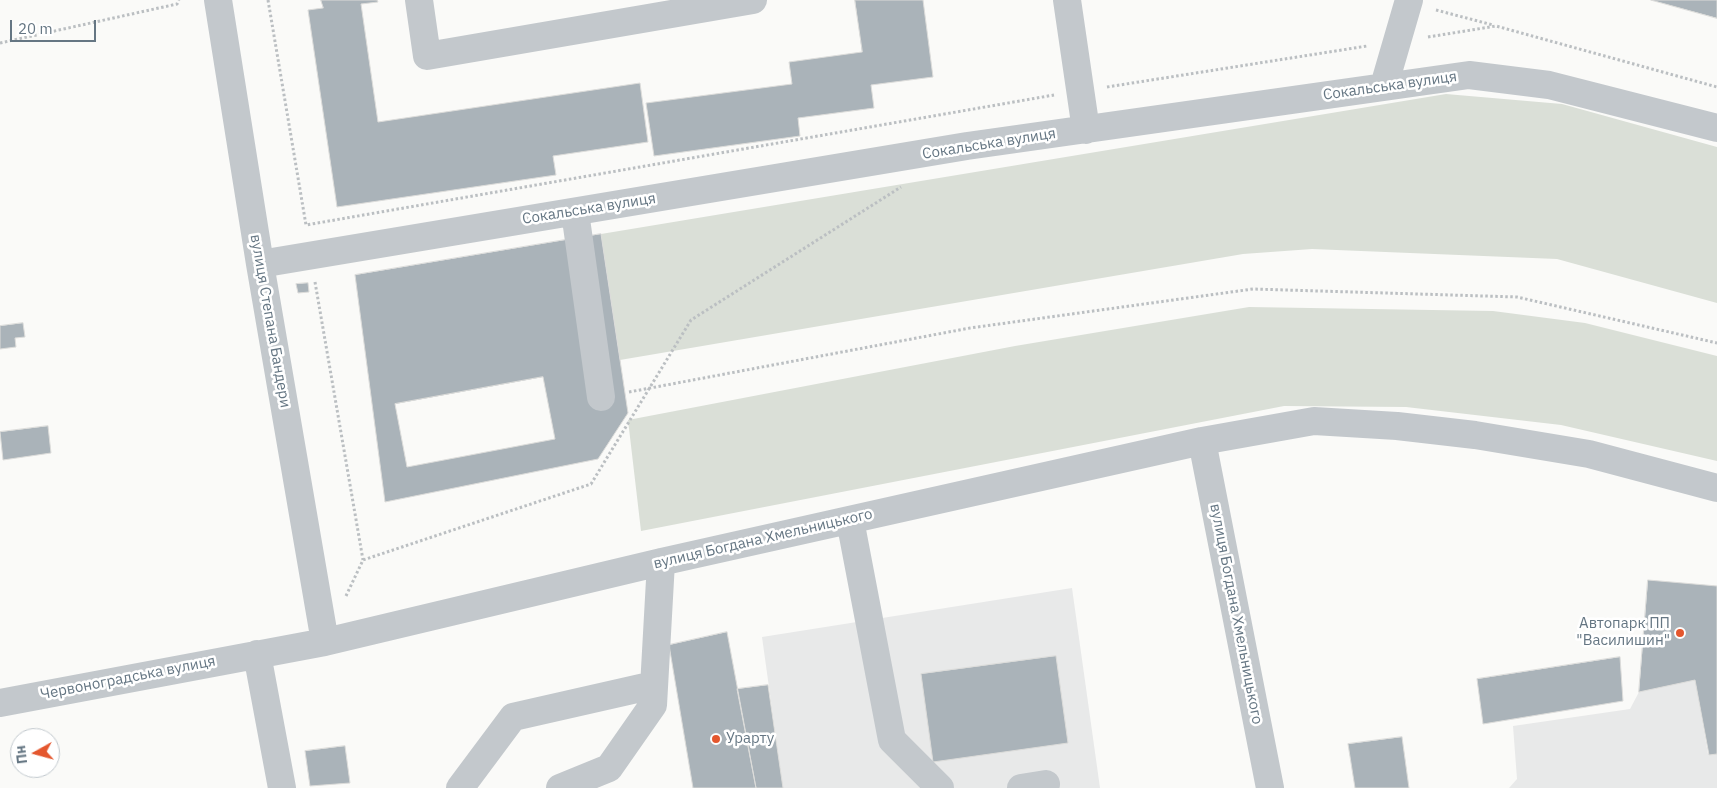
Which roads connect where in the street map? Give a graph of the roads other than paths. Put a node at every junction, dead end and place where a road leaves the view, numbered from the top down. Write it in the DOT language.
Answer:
graph roads {
  1 [pos="218,0"];
  2 [pos="419,0"];
  3 [pos="754,0"];
  4 [pos="1067,0"];
  5 [pos="1409,1"];
  6 [pos="1384,86"];
  7 [pos="1717,128"];
  8 [pos="1086,130"];
  9 [pos="574,212"];
  10 [pos="260,264"];
  11 [pos="601,397"];
  12 [pos="1202,440"];
  13 [pos="1717,488"];
  14 [pos="850,520"];
  15 [pos="660,562"];
  16 [pos="325,642"];
  17 [pos="257,654"];
  18 [pos="654,685"];
  19 [pos="0,703"];
  20 [pos="282,788"];
  21 [pos="460,788"];
  22 [pos="560,788"];
  23 [pos="940,788"];
  24 [pos="1270,788"];
  1 -- 10 [label="street, вулиця Степана Бандери"];
  2 -- 3 [label="street"];
  4 -- 8 [label="street"];
  5 -- 6 [label="street"];
  6 -- 7 [label="street, Сокальська вулиця"];
  6 -- 8 [label="street, Сокальська вулиця"];
  8 -- 9 [label="street, Сокальська вулиця"];
  9 -- 10 [label="street, Сокальська вулиця"];
  9 -- 11 [label="street"];
  10 -- 16 [label="street, вулиця Степана Бандери"];
  12 -- 13 [label="street, вулиця Богдана Хмельницького"];
  12 -- 14 [label="street, вулиця Богдана Хмельницького"];
  12 -- 24 [label="street, вулиця Богдана Хмельницького"];
  14 -- 15 [label="street, вулиця Богдана Хмельницького"];
  14 -- 23 [label="street"];
  15 -- 16 [label="street, вулиця Богдана Хмельницького"];
  15 -- 18 [label="street"];
  16 -- 17 [label="street, вулиця Богдана Хмельницького"];
  17 -- 19 [label="street, Червоноградська вулиця"];
  17 -- 20 [label="street"];
  18 -- 21 [label="street"];
  18 -- 22 [label="street"];
}
